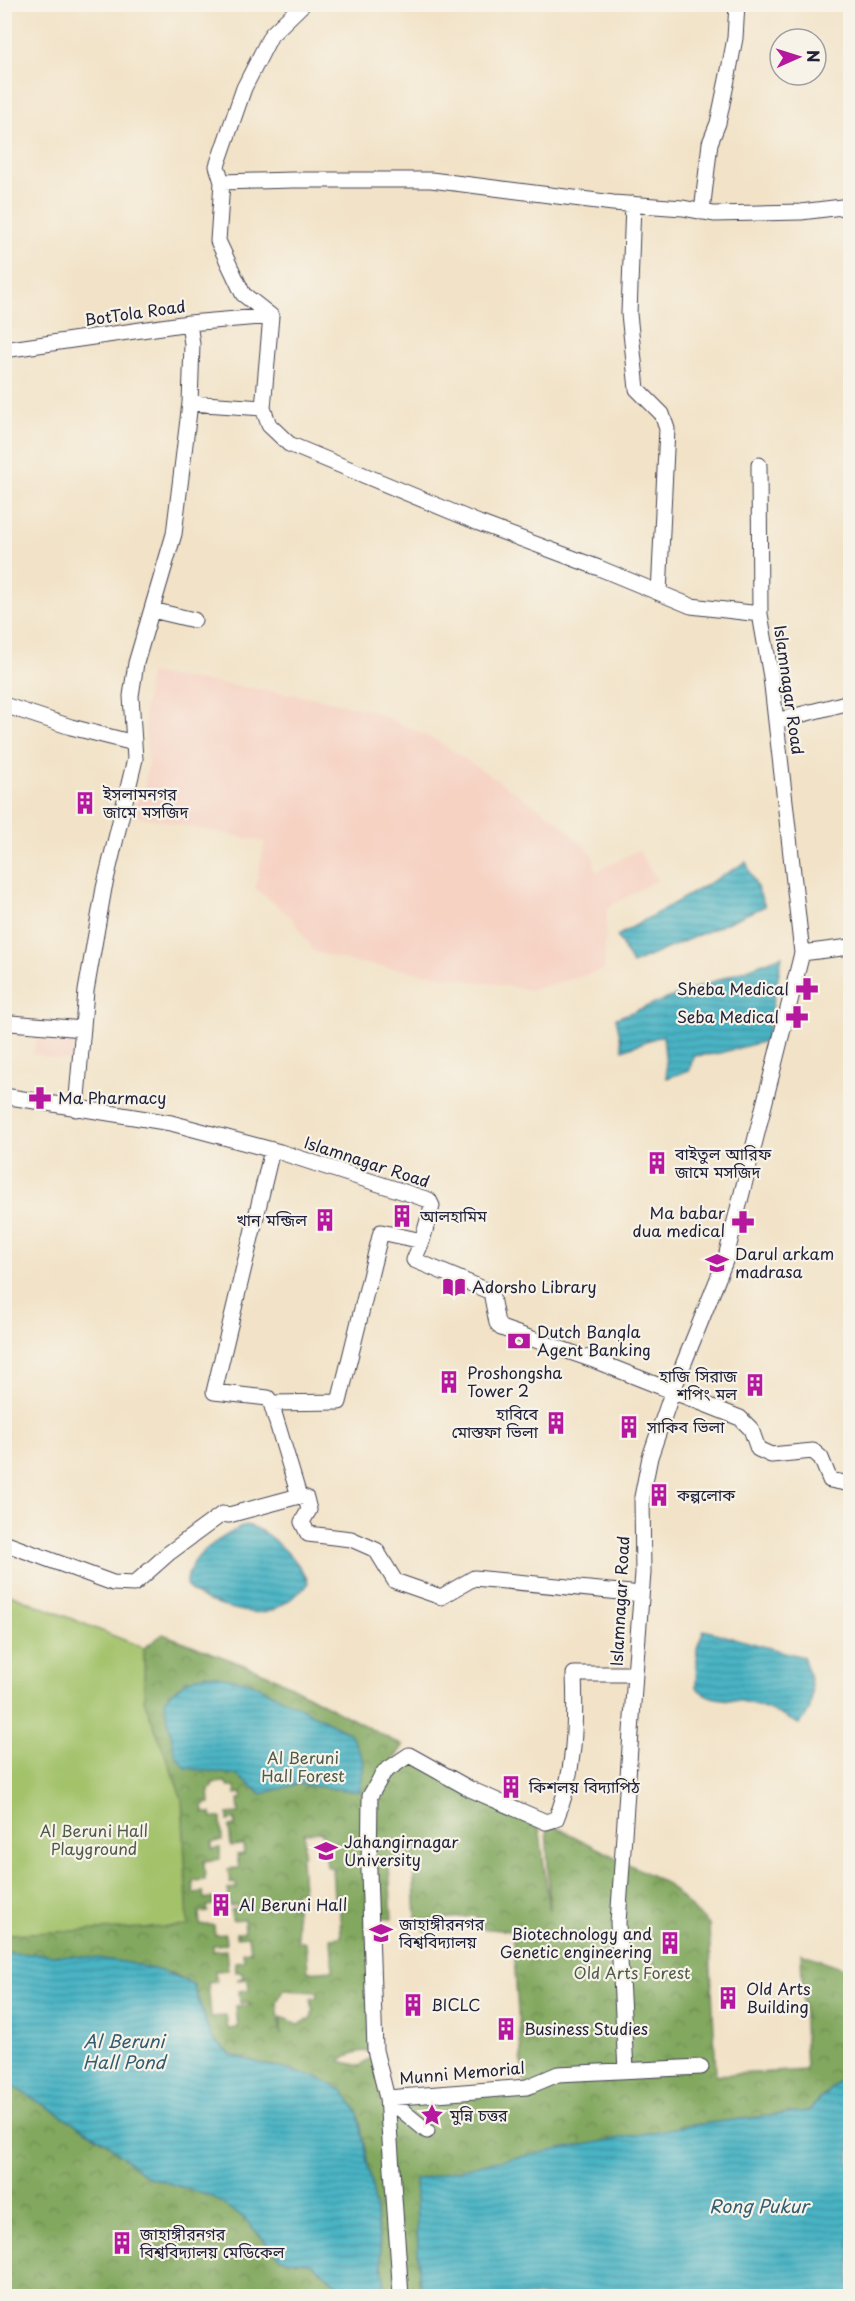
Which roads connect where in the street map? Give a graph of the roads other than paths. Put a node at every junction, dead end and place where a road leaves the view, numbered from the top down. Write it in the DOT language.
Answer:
graph roads {
  1 [pos="303,4"];
  2 [pos="737,4"];
  3 [pos="222,182"];
  4 [pos="633,204"];
  5 [pos="850,206"];
  6 [pos="702,212"];
  7 [pos="271,316"];
  8 [pos="189,323"];
  9 [pos="4,350"];
  10 [pos="190,403"];
  11 [pos="263,408"];
  12 [pos="759,465"];
  13 [pos="659,593"];
  14 [pos="152,610"];
  15 [pos="760,614"];
  16 [pos="194,620"];
  17 [pos="850,704"];
  18 [pos="4,705"];
  19 [pos="776,721"];
  20 [pos="134,743"];
  21 [pos="850,947"];
  22 [pos="802,953"];
  23 [pos="4,1024"];
  24 [pos="83,1029"];
  25 [pos="4,1096"];
  26 [pos="76,1109"];
  27 [pos="272,1150"];
  28 [pos="422,1241"];
  29 [pos="673,1390"];
  30 [pos="270,1403"];
  31 [pos="850,1484"];
  32 [pos="299,1496"];
  33 [pos="4,1543"];
  34 [pos="641,1594"];
  35 [pos="635,1674"];
  36 [pos="701,2067"];
  37 [pos="626,2070"];
  38 [pos="387,2098"];
  39 [pos="427,2131"];
  40 [pos="401,2296"];
  1 -- 3 [label="street"];
  2 -- 6 [label="street"];
  3 -- 4 [label="street"];
  3 -- 7 [label="street"];
  4 -- 6 [label="street"];
  4 -- 13 [label="street"];
  5 -- 6 [label="street"];
  7 -- 8 [label="street, BotTola Road"];
  7 -- 11 [label="street"];
  8 -- 9 [label="street, BotTola Road"];
  8 -- 10 [label="street"];
  10 -- 11 [label="street"];
  10 -- 14 [label="street"];
  11 -- 13 [label="street, Islamnagar Road"];
  12 -- 15 [label="street"];
  13 -- 15 [label="street, Islamnagar Road"];
  14 -- 16 [label="street"];
  14 -- 20 [label="street"];
  15 -- 19 [label="street, Islamnagar Road"];
  17 -- 19 [label="street"];
  18 -- 20 [label="street"];
  19 -- 22 [label="street, Islamnagar Road"];
  20 -- 24 [label="street"];
  21 -- 22 [label="street"];
  22 -- 29 [label="street, Islamnagar Road"];
  23 -- 24 [label="street"];
  24 -- 26 [label="street"];
  25 -- 26 [label="street, Islamnagar Road"];
  26 -- 27 [label="street, Islamnagar Road"];
  27 -- 28 [label="street, Islamnagar Road"];
  27 -- 30 [label="street"];
  28 -- 29 [label="street, Islamnagar Road"];
  28 -- 30 [label="street"];
  29 -- 31 [label="street, Islamnagar Road"];
  29 -- 34 [label="street, Islamnagar Road"];
  30 -- 32 [label="street"];
  32 -- 33 [label="street"];
  32 -- 34 [label="street"];
  34 -- 35 [label="street, Islamnagar Road"];
  35 -- 37 [label="street"];
  35 -- 38 [label="street, Islamnagar Road"];
  36 -- 37 [label="street, Munni Memorial"];
  37 -- 38 [label="street, Munni Memorial"];
  38 -- 39 [label="street"];
  38 -- 40 [label="street, Munni Memorial"];
}
